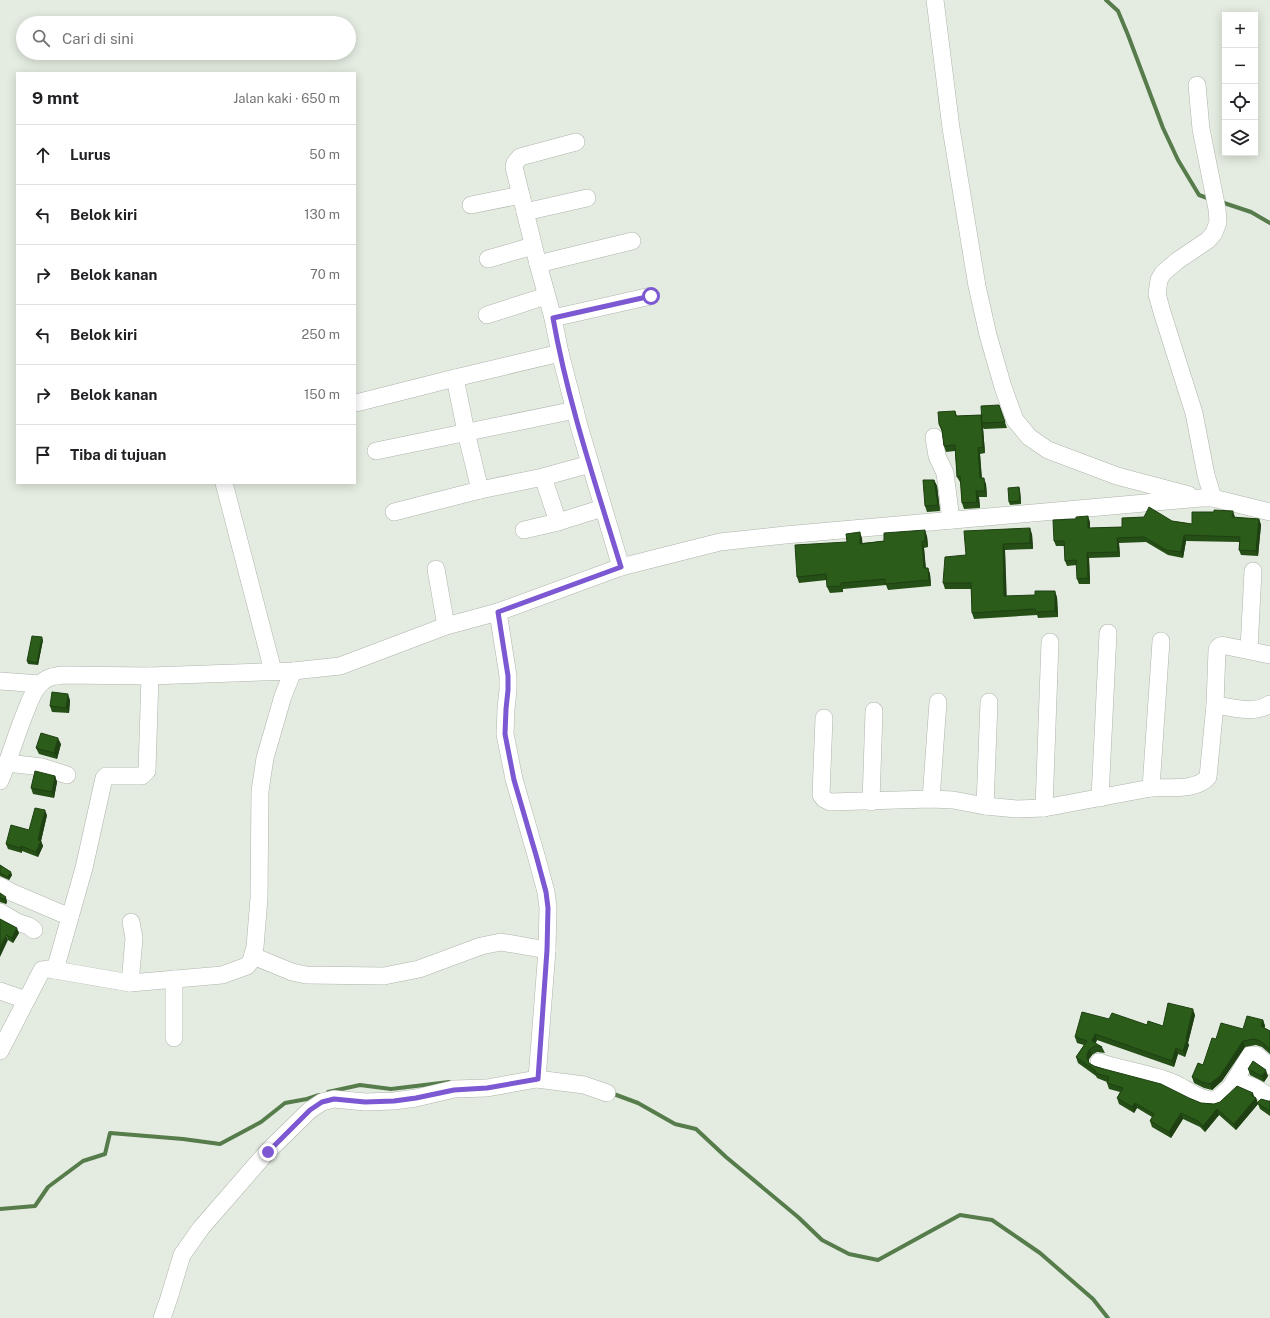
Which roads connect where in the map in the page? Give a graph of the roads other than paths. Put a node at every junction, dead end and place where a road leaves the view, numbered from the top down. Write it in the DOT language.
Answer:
graph roads {
  1 [pos="935,0"];
  2 [pos="1197,85"];
  3 [pos="576,142"];
  4 [pos="521,194"];
  5 [pos="587,198"];
  6 [pos="471,205"];
  7 [pos="525,212"];
  8 [pos="632,241"];
  9 [pos="533,246"];
  10 [pos="488,259"];
  11 [pos="538,264"];
  12 [pos="546,296"];
  13 [pos="651,296"];
  14 [pos="487,315"];
  15 [pos="553,318"];
  16 [pos="560,353"];
  17 [pos="455,378"];
  18 [pos="356,403"];
  19 [pos="575,410"];
  20 [pos="466,432"];
  21 [pos="934,437"];
  22 [pos="376,451"];
  23 [pos="590,464"];
  24 [pos="543,477"];
  25 [pos="224,484"];
  26 [pos="480,490"];
  27 [pos="1207,498"];
  28 [pos="603,508"];
  29 [pos="394,512"];
  30 [pos="1270,512"];
  31 [pos="951,520"];
  32 [pos="558,522"];
  33 [pos="524,530"];
  34 [pos="621,567"];
  35 [pos="436,569"];
  36 [pos="1253,571"];
  37 [pos="498,612"];
  38 [pos="446,626"];
  39 [pos="1108,633"];
  40 [pos="1161,641"];
  41 [pos="1050,642"];
  42 [pos="1249,649"];
  43 [pos="1270,655"];
  44 [pos="273,671"];
  45 [pos="293,671"];
  46 [pos="150,676"];
  47 [pos="0,681"];
  48 [pos="40,684"];
  49 [pos="938,702"];
  50 [pos="989,702"];
  51 [pos="1270,704"];
  52 [pos="1215,705"];
  53 [pos="874,711"];
  54 [pos="824,718"];
  55 [pos="6,744"];
  56 [pos="7,763"];
  57 [pos="68,775"];
  58 [pos="0,781"];
  59 [pos="1151,788"];
  60 [pos="1100,798"];
  61 [pos="930,800"];
  62 [pos="871,802"];
  63 [pos="985,806"];
  64 [pos="1044,808"];
  65 [pos="0,886"];
  66 [pos="0,912"];
  67 [pos="70,917"];
  68 [pos="131,922"];
  69 [pos="34,930"];
  70 [pos="547,950"];
  71 [pos="254,956"];
  72 [pos="55,970"];
  73 [pos="174,979"];
  74 [pos="130,983"];
  75 [pos="0,991"];
  76 [pos="26,1000"];
  77 [pos="174,1038"];
  78 [pos="0,1051"];
  79 [pos="1099,1062"];
  80 [pos="1270,1066"];
  81 [pos="538,1079"];
  82 [pos="1236,1080"];
  83 [pos="607,1093"];
  84 [pos="1270,1097"];
  85 [pos="162,1318"];
  1 -- 27 [label="street"];
  2 -- 27 [label="street"];
  3 -- 4 [label="street"];
  4 -- 6 [label="street"];
  4 -- 7 [label="street"];
  5 -- 7 [label="street"];
  7 -- 9 [label="street"];
  8 -- 11 [label="street"];
  9 -- 10 [label="street"];
  9 -- 11 [label="street"];
  11 -- 12 [label="street"];
  12 -- 14 [label="street"];
  12 -- 15 [label="street"];
  13 -- 15 [label="street"];
  15 -- 16 [label="street"];
  16 -- 17 [label="street"];
  16 -- 19 [label="street"];
  17 -- 18 [label="street"];
  17 -- 20 [label="street"];
  19 -- 20 [label="street"];
  19 -- 23 [label="street"];
  20 -- 22 [label="street"];
  20 -- 26 [label="street"];
  21 -- 31 [label="street"];
  23 -- 24 [label="street"];
  23 -- 28 [label="street"];
  24 -- 26 [label="street"];
  24 -- 32 [label="street"];
  25 -- 44 [label="street"];
  26 -- 29 [label="street"];
  27 -- 30 [label="street"];
  27 -- 31 [label="street"];
  28 -- 32 [label="street"];
  28 -- 34 [label="street"];
  31 -- 34 [label="street"];
  32 -- 33 [label="street"];
  34 -- 37 [label="street"];
  35 -- 38 [label="street"];
  36 -- 42 [label="street"];
  37 -- 38 [label="street"];
  37 -- 70 [label="street"];
  38 -- 45 [label="street"];
  39 -- 60 [label="street"];
  40 -- 59 [label="street"];
  41 -- 64 [label="street"];
  42 -- 43 [label="street"];
  42 -- 52 [label="street"];
  44 -- 45 [label="street"];
  44 -- 46 [label="street"];
  45 -- 71 [label="street"];
  46 -- 48 [label="street"];
  46 -- 67 [label="street"];
  47 -- 48 [label="street"];
  48 -- 55 [label="street"];
  49 -- 61 [label="street"];
  50 -- 63 [label="street"];
  51 -- 52 [label="street"];
  52 -- 59 [label="street"];
  53 -- 62 [label="street"];
  54 -- 62 [label="street"];
  55 -- 56 [label="street"];
  56 -- 57 [label="street"];
  56 -- 58 [label="street"];
  59 -- 60 [label="street"];
  60 -- 64 [label="street"];
  61 -- 62 [label="street"];
  61 -- 63 [label="street"];
  63 -- 64 [label="street"];
  65 -- 67 [label="street"];
  66 -- 69 [label="street"];
  67 -- 72 [label="street"];
  68 -- 74 [label="street"];
  70 -- 71 [label="street"];
  70 -- 81 [label="street"];
  71 -- 73 [label="street"];
  72 -- 74 [label="street"];
  72 -- 76 [label="street"];
  73 -- 74 [label="street"];
  73 -- 77 [label="street"];
  75 -- 76 [label="street"];
  76 -- 78 [label="street"];
  79 -- 82 [label="street"];
  80 -- 82 [label="street"];
  81 -- 83 [label="street"];
  81 -- 85 [label="street"];
  82 -- 84 [label="street"];
}
